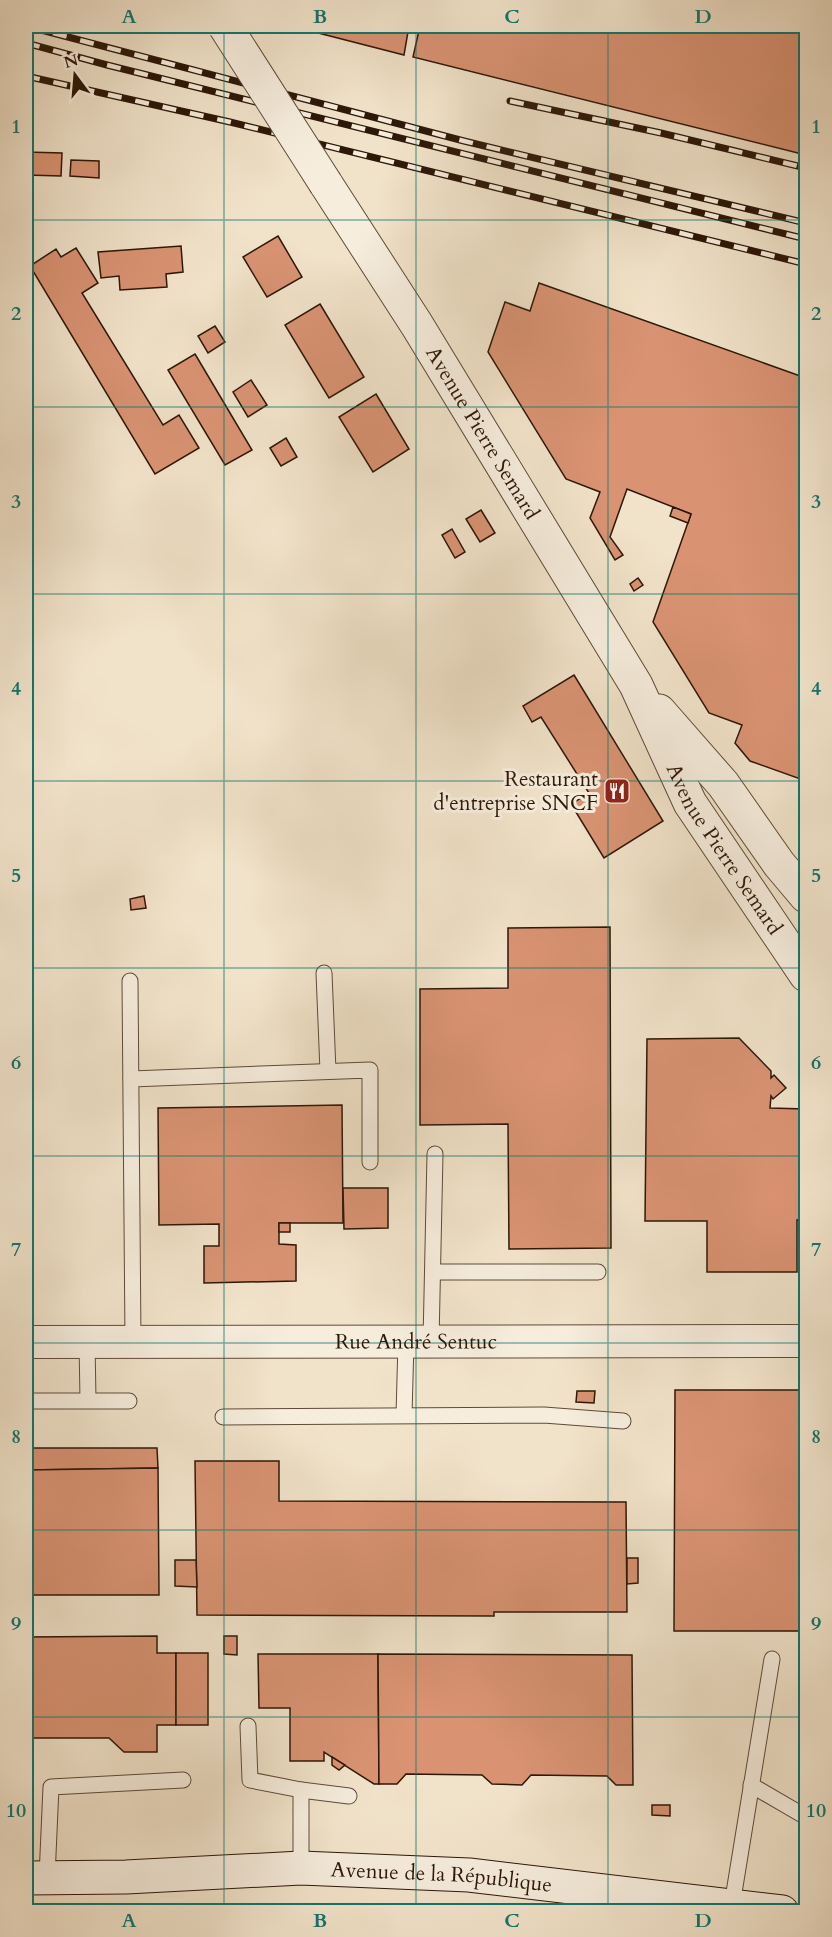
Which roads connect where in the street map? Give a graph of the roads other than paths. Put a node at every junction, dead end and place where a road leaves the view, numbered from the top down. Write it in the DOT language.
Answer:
graph roads {
  1 [pos="225,26"];
  2 [pos="636,685"];
  3 [pos="807,896"];
  4 [pos="324,973"];
  5 [pos="807,975"];
  6 [pos="130,981"];
  7 [pos="328,1071"];
  8 [pos="131,1079"];
  9 [pos="435,1154"];
  10 [pos="370,1162"];
  11 [pos="433,1272"];
  12 [pos="598,1272"];
  13 [pos="133,1341"];
  14 [pos="807,1341"];
  15 [pos="26,1342"];
  16 [pos="87,1342"];
  17 [pos="419,1342"];
  18 [pos="88,1400"];
  19 [pos="26,1401"];
  20 [pos="129,1401"];
  21 [pos="404,1415"];
  22 [pos="223,1417"];
  23 [pos="623,1421"];
  24 [pos="772,1659"];
  25 [pos="248,1726"];
  26 [pos="183,1780"];
  27 [pos="752,1785"];
  28 [pos="301,1790"];
  29 [pos="349,1796"];
  30 [pos="807,1817"];
  31 [pos="36,1868"];
  32 [pos="290,1868"];
  33 [pos="732,1905"];
  34 [pos="782,1911"];
  1 -- 2 [label="street, Avenue Pierre Semard, bridge"];
  2 -- 3 [label="street, Avenue Pierre Semard"];
  2 -- 5 [label="street, Avenue Pierre Semard"];
  4 -- 7 [label="lane"];
  6 -- 8 [label="lane"];
  7 -- 8 [label="lane"];
  7 -- 10 [label="lane"];
  8 -- 13 [label="lane"];
  9 -- 11 [label="lane"];
  11 -- 12 [label="lane"];
  11 -- 17 [label="lane"];
  13 -- 16 [label="street, Rue André Sentuc"];
  13 -- 17 [label="street, Rue André Sentuc"];
  14 -- 17 [label="street, Rue André Sentuc"];
  15 -- 16 [label="street, Rue André Sentuc"];
  16 -- 18 [label="lane"];
  17 -- 21 [label="lane"];
  18 -- 19 [label="lane"];
  18 -- 20 [label="lane"];
  21 -- 22 [label="lane"];
  21 -- 23 [label="lane"];
  24 -- 27 [label="lane"];
  25 -- 28 [label="lane"];
  26 -- 31 [label="lane"];
  27 -- 30 [label="lane"];
  27 -- 33 [label="lane"];
  28 -- 29 [label="lane"];
  28 -- 32 [label="lane"];
  31 -- 32 [label="street, Avenue de la République"];
  32 -- 33 [label="street, Avenue de la République"];
  33 -- 34 [label="street, Avenue de la République"];
}
